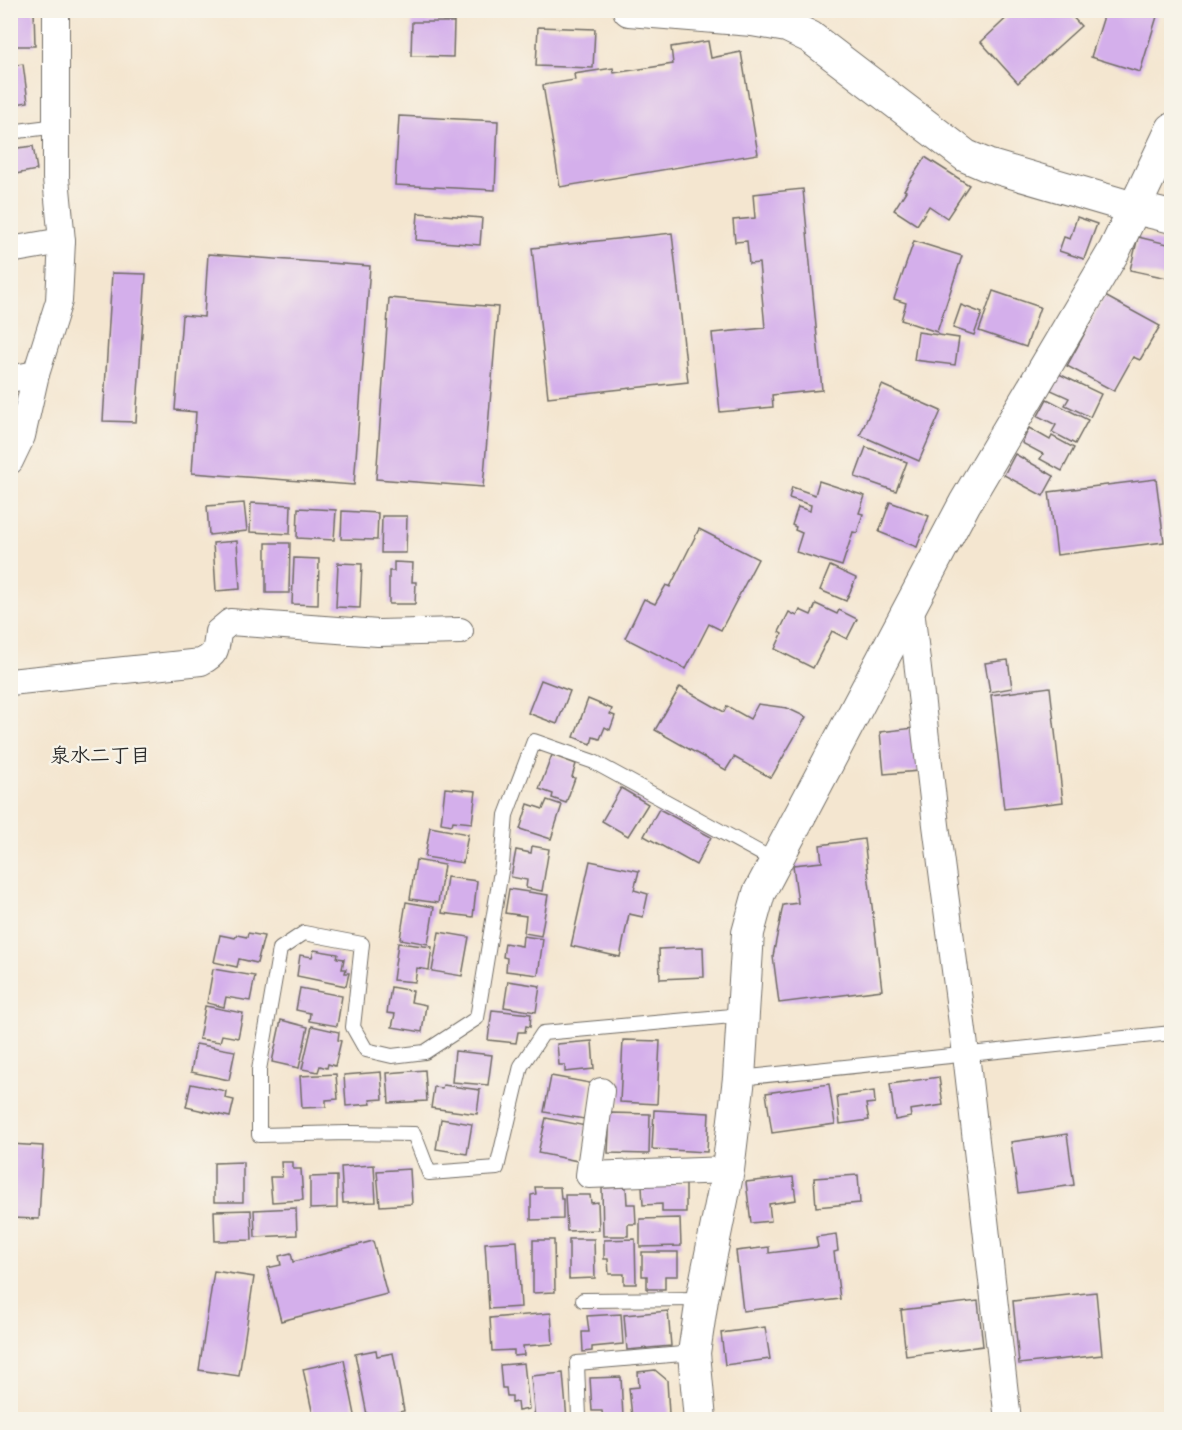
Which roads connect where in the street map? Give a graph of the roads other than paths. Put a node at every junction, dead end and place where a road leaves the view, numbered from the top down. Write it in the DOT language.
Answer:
graph roads {
  1 [pos="56,10"];
  2 [pos="629,10"];
  3 [pos="57,126"];
  4 [pos="1172,129"];
  5 [pos="10,132"];
  6 [pos="1134,208"];
  7 [pos="1172,218"];
  8 [pos="62,241"];
  9 [pos="10,250"];
  10 [pos="36,374"];
  11 [pos="10,379"];
  12 [pos="10,461"];
  13 [pos="911,609"];
  14 [pos="459,631"];
  15 [pos="10,682"];
  16 [pos="775,861"];
  17 [pos="743,1015"];
  18 [pos="1172,1033"];
  19 [pos="966,1054"];
  20 [pos="739,1078"];
  21 [pos="602,1091"];
  22 [pos="728,1170"];
  23 [pos="702,1299"];
  24 [pos="583,1300"];
  25 [pos="694,1353"];
  26 [pos="579,1418"];
  27 [pos="700,1419"];
  28 [pos="1008,1419"];
  1 -- 3 [label="street"];
  2 -- 6 [label="street"];
  3 -- 5 [label="lane"];
  3 -- 8 [label="street"];
  4 -- 6 [label="street"];
  6 -- 7 [label="street"];
  6 -- 13 [label="street"];
  8 -- 9 [label="street"];
  8 -- 10 [label="street"];
  10 -- 11 [label="street"];
  10 -- 12 [label="street"];
  13 -- 16 [label="street"];
  13 -- 19 [label="street"];
  14 -- 15 [label="street"];
  16 -- 17 [label="street"];
  16 -- 17 [label="lane"];
  17 -- 20 [label="street"];
  18 -- 19 [label="lane"];
  19 -- 20 [label="lane"];
  19 -- 28 [label="street"];
  20 -- 22 [label="street"];
  21 -- 22 [label="street"];
  22 -- 23 [label="street"];
  23 -- 24 [label="lane"];
  23 -- 25 [label="street"];
  25 -- 26 [label="lane"];
  25 -- 27 [label="street"];
}
